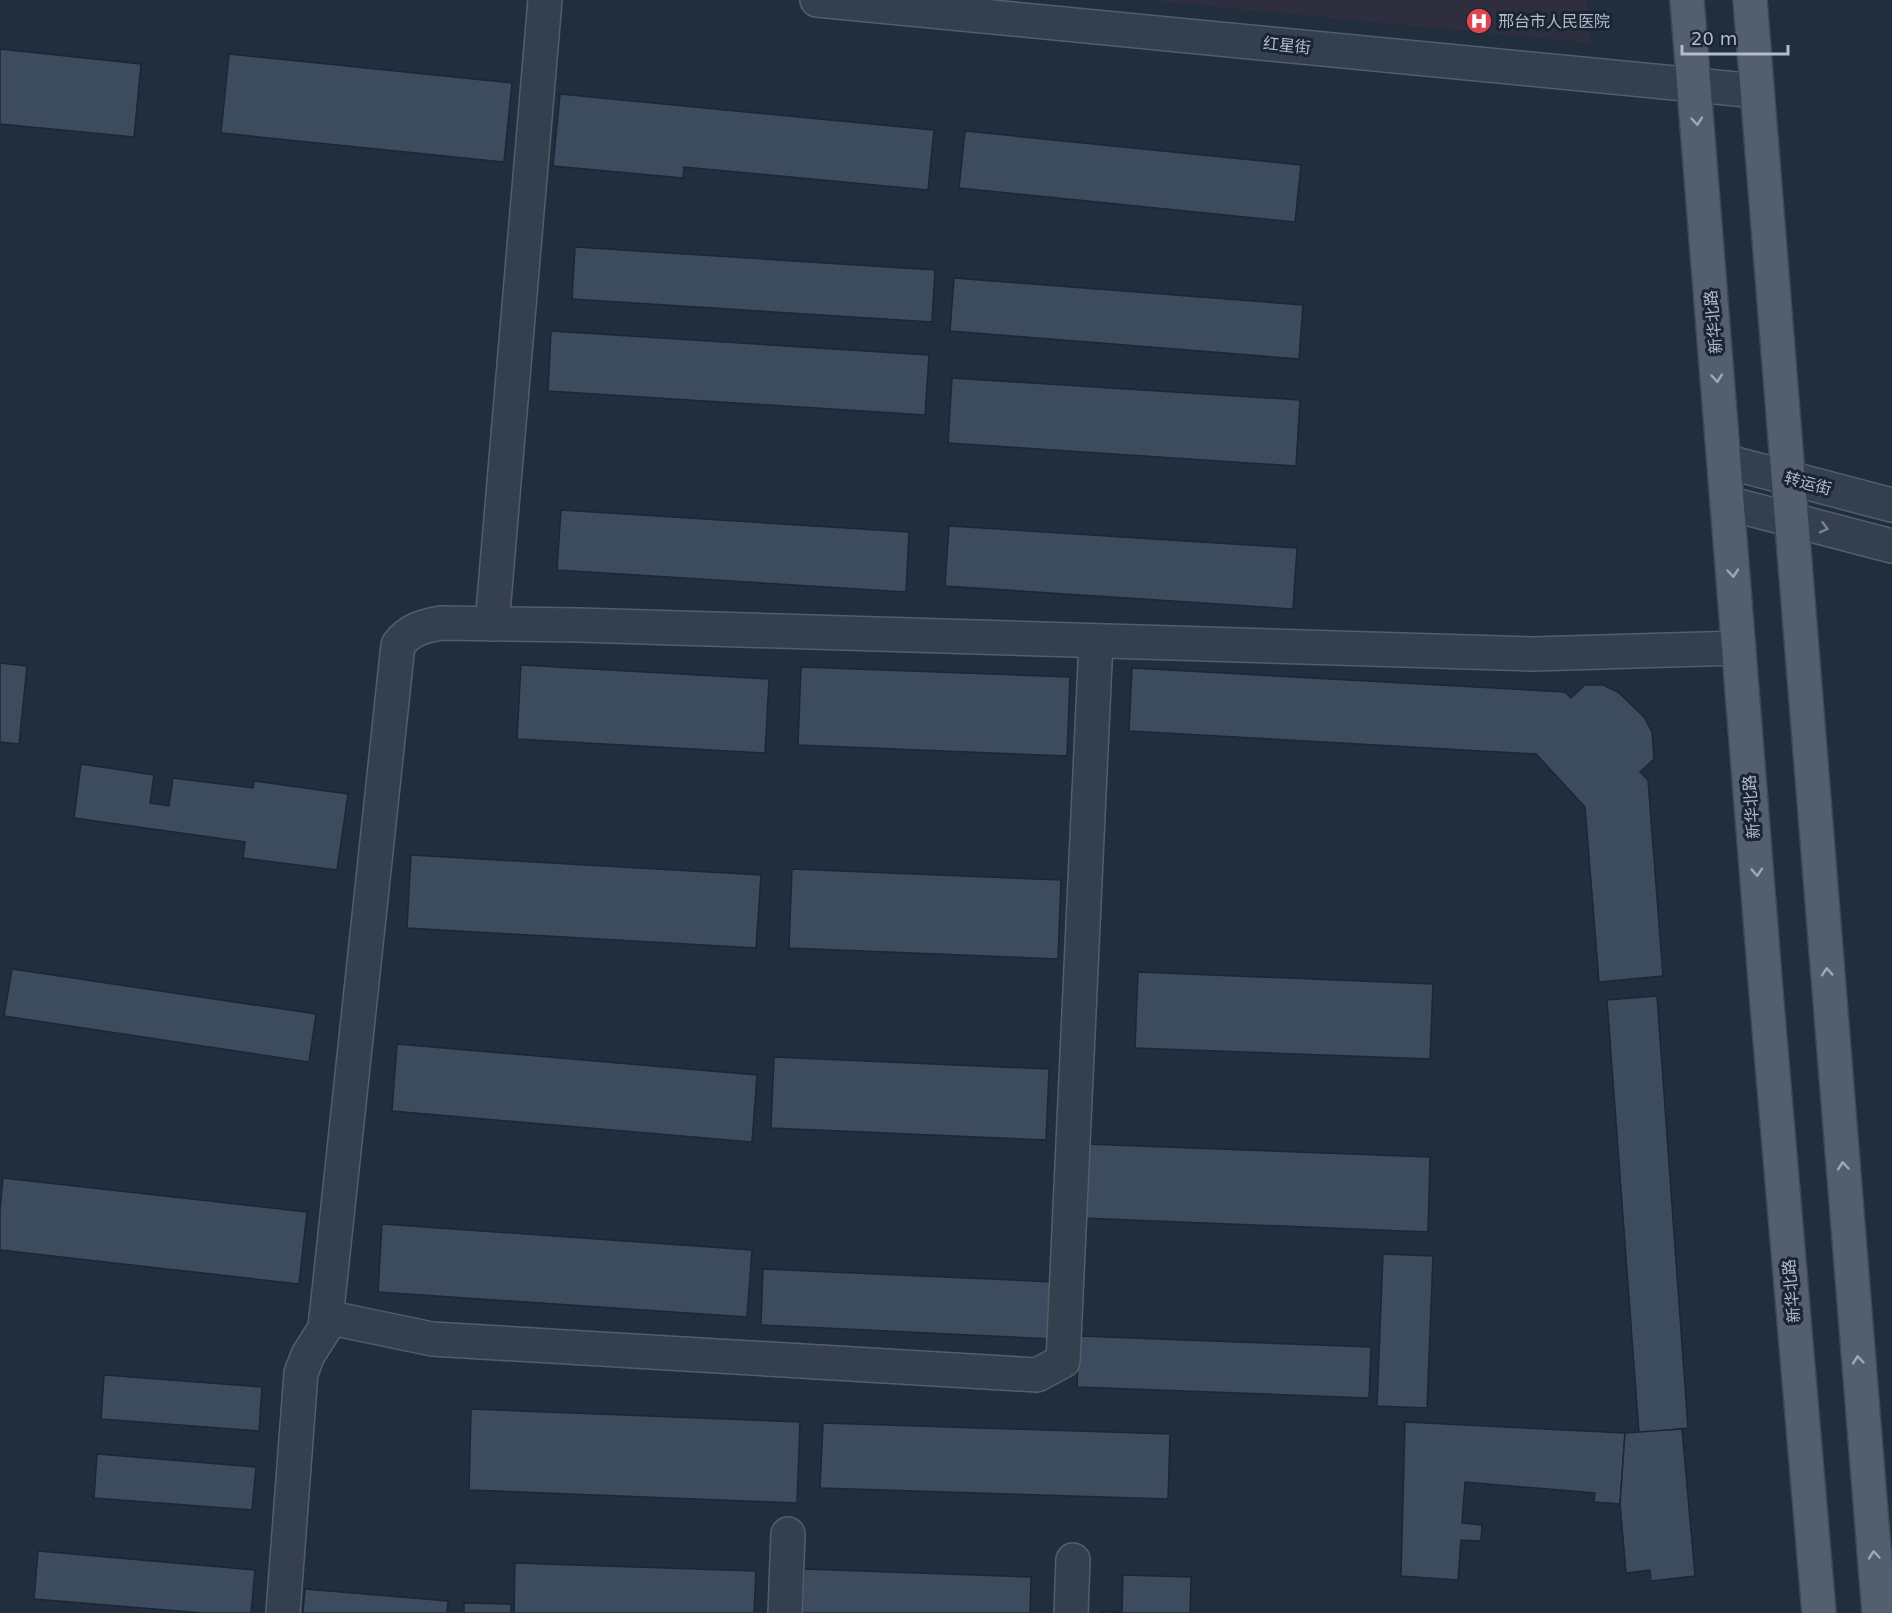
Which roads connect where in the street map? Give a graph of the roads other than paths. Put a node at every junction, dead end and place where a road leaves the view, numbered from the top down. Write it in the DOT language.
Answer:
graph roads {
  1 [pos="545,0"];
  2 [pos="817,0"];
  3 [pos="1688,0"];
  4 [pos="1750,0"];
  5 [pos="1694,84"];
  6 [pos="1757,91"];
  7 [pos="1724,461"];
  8 [pos="1788,477"];
  9 [pos="1727,503"];
  10 [pos="1892,505"];
  11 [pos="1791,519"];
  12 [pos="1892,546"];
  13 [pos="492,624"];
  14 [pos="1096,641"];
  15 [pos="1739,648"];
  16 [pos="326,1317"];
  17 [pos="788,1534"];
  18 [pos="1073,1560"];
  19 [pos="283,1613"];
  20 [pos="785,1613"];
  21 [pos="1071,1613"];
  22 [pos="1819,1613"];
  23 [pos="1879,1613"];
  1 -- 13 [label="street"];
  2 -- 5 [label="street, 红星街"];
  3 -- 5 [label="main road, 新华北路"];
  4 -- 6 [label="main road"];
  5 -- 6 [label="street, 红星街"];
  5 -- 7 [label="main road, 新华北路, one-way"];
  6 -- 8 [label="main road"];
  7 -- 8 [label="street, 转运街"];
  7 -- 9 [label="main road, 新华北路"];
  8 -- 10 [label="street, 转运街"];
  8 -- 11 [label="main road"];
  9 -- 11 [label="street"];
  9 -- 15 [label="main road, 新华北路, one-way"];
  11 -- 12 [label="street, one-way"];
  23 -- 11 [label="main road, one-way"];
  13 -- 14 [label="street"];
  13 -- 16 [label="street"];
  14 -- 15 [label="street"];
  14 -- 16 [label="street"];
  15 -- 22 [label="main road, 新华北路, one-way"];
  16 -- 19 [label="street"];
  17 -- 20 [label="street"];
  18 -- 21 [label="street"];
}
